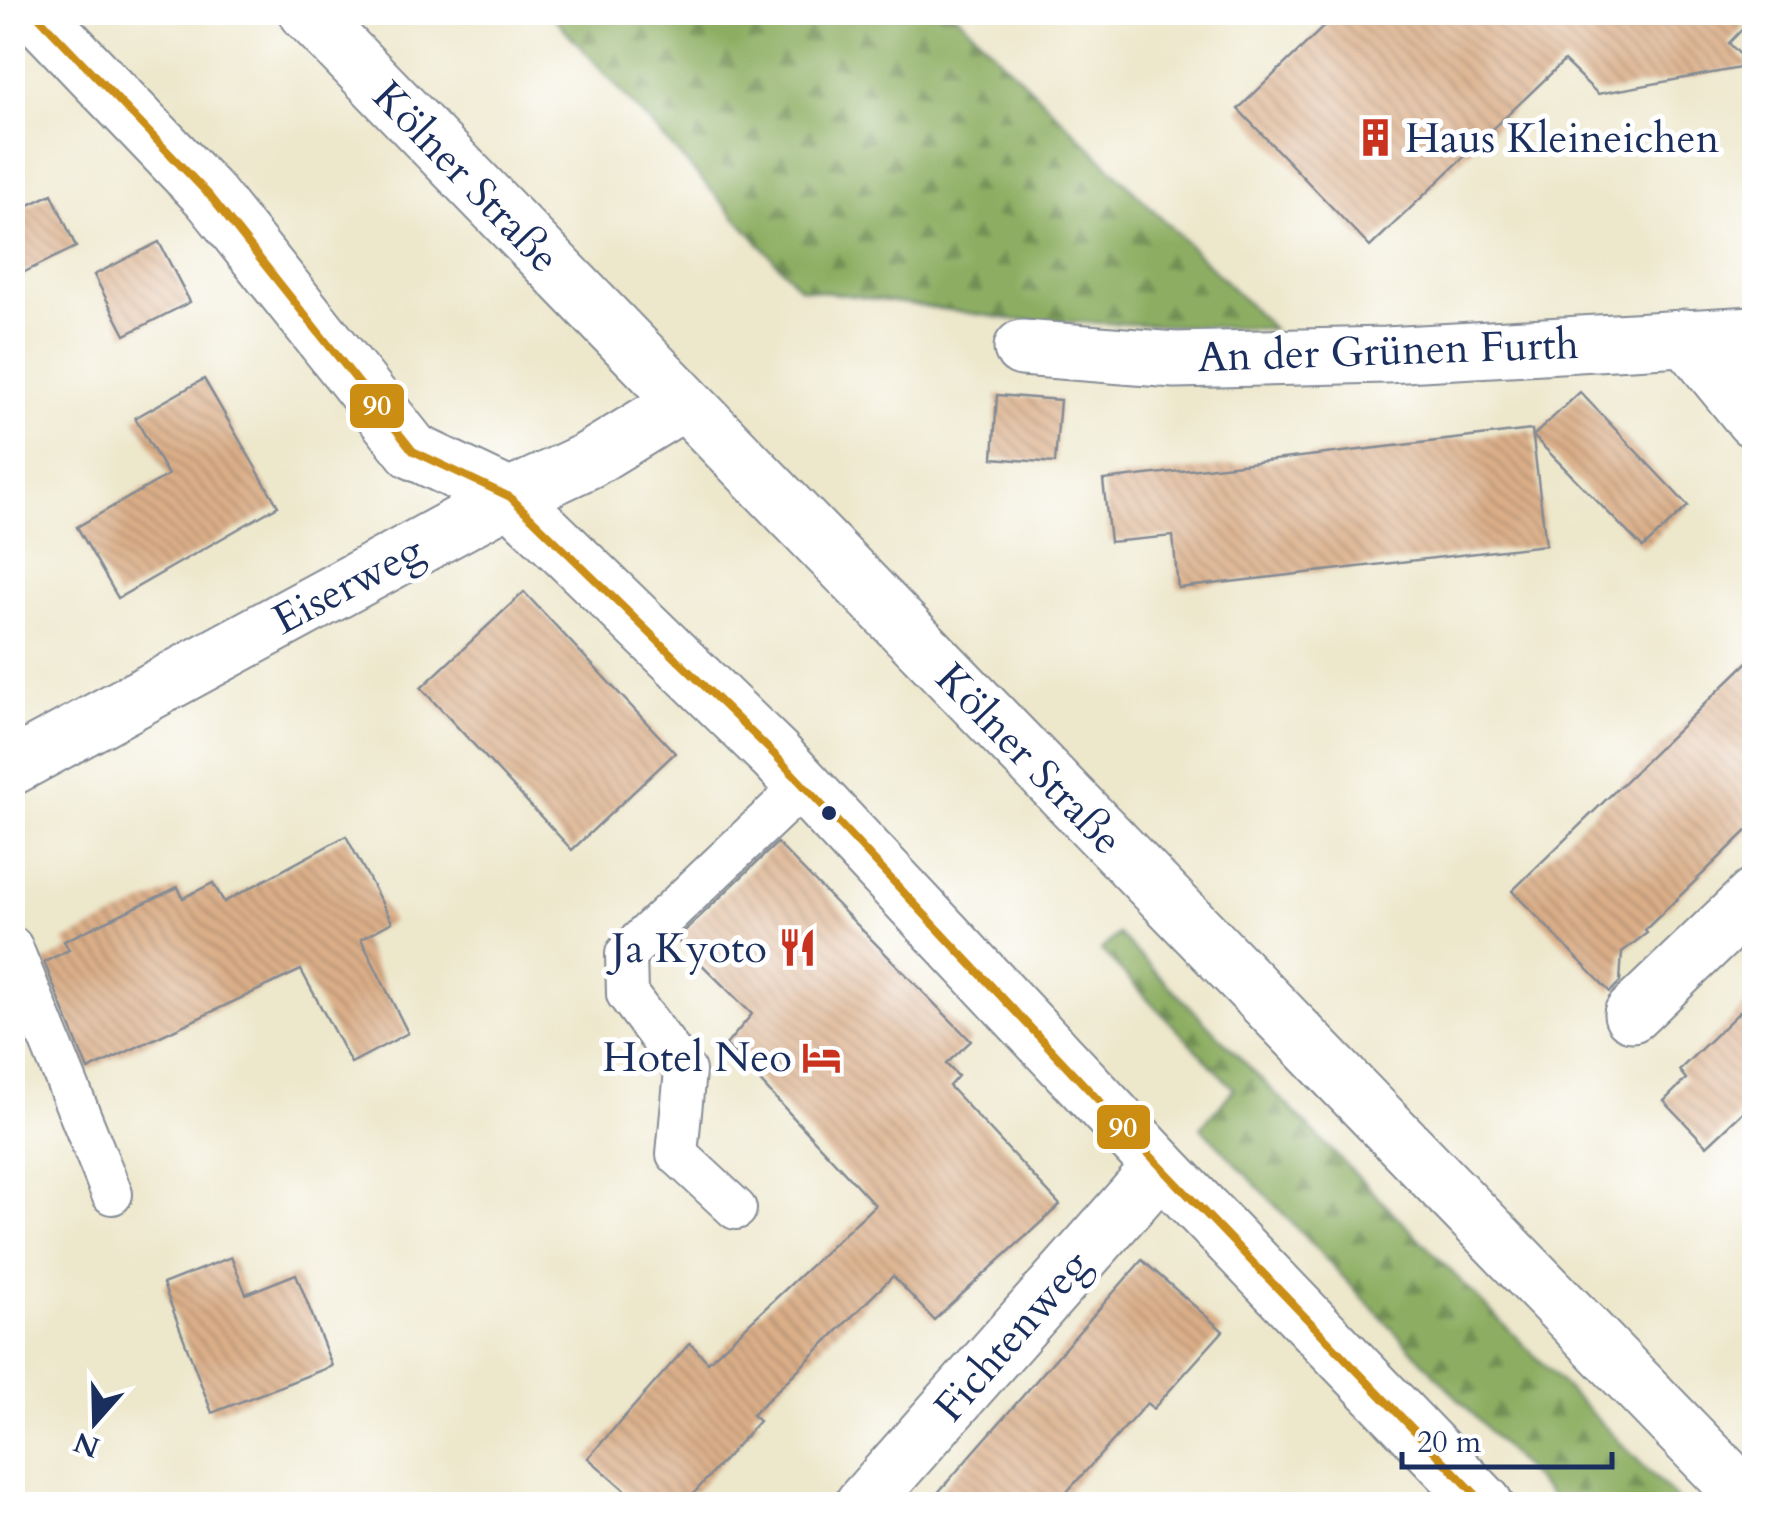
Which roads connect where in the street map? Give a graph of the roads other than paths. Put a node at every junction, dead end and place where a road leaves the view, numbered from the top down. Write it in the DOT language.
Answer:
graph roads {
  1 [pos="34,12"];
  2 [pos="307,12"];
  3 [pos="1754,334"];
  4 [pos="1686,337"];
  5 [pos="1022,348"];
  6 [pos="684,402"];
  7 [pos="1754,420"];
  8 [pos="510,497"];
  9 [pos="12,767"];
  10 [pos="804,785"];
  11 [pos="1754,897"];
  12 [pos="12,947"];
  13 [pos="1632,1014"];
  14 [pos="1162,1167"];
  15 [pos="112,1194"];
  16 [pos="736,1210"];
  17 [pos="864,1504"];
  18 [pos="1484,1504"];
  19 [pos="1752,1504"];
  1 -- 8 [label="street"];
  2 -- 6 [label="street, Kölner Straße"];
  3 -- 4 [label="street, An der Grünen Furth"];
  4 -- 5 [label="street, An der Grünen Furth"];
  4 -- 7 [label="street"];
  6 -- 8 [label="street, Eiserweg"];
  6 -- 19 [label="street, Kölner Straße"];
  8 -- 9 [label="street, Eiserweg"];
  8 -- 10 [label="street"];
  10 -- 14 [label="street"];
  10 -- 16 [label="lane"];
  11 -- 13 [label="street"];
  12 -- 15 [label="lane"];
  14 -- 17 [label="street, Fichtenweg"];
  14 -- 18 [label="street"];
}
